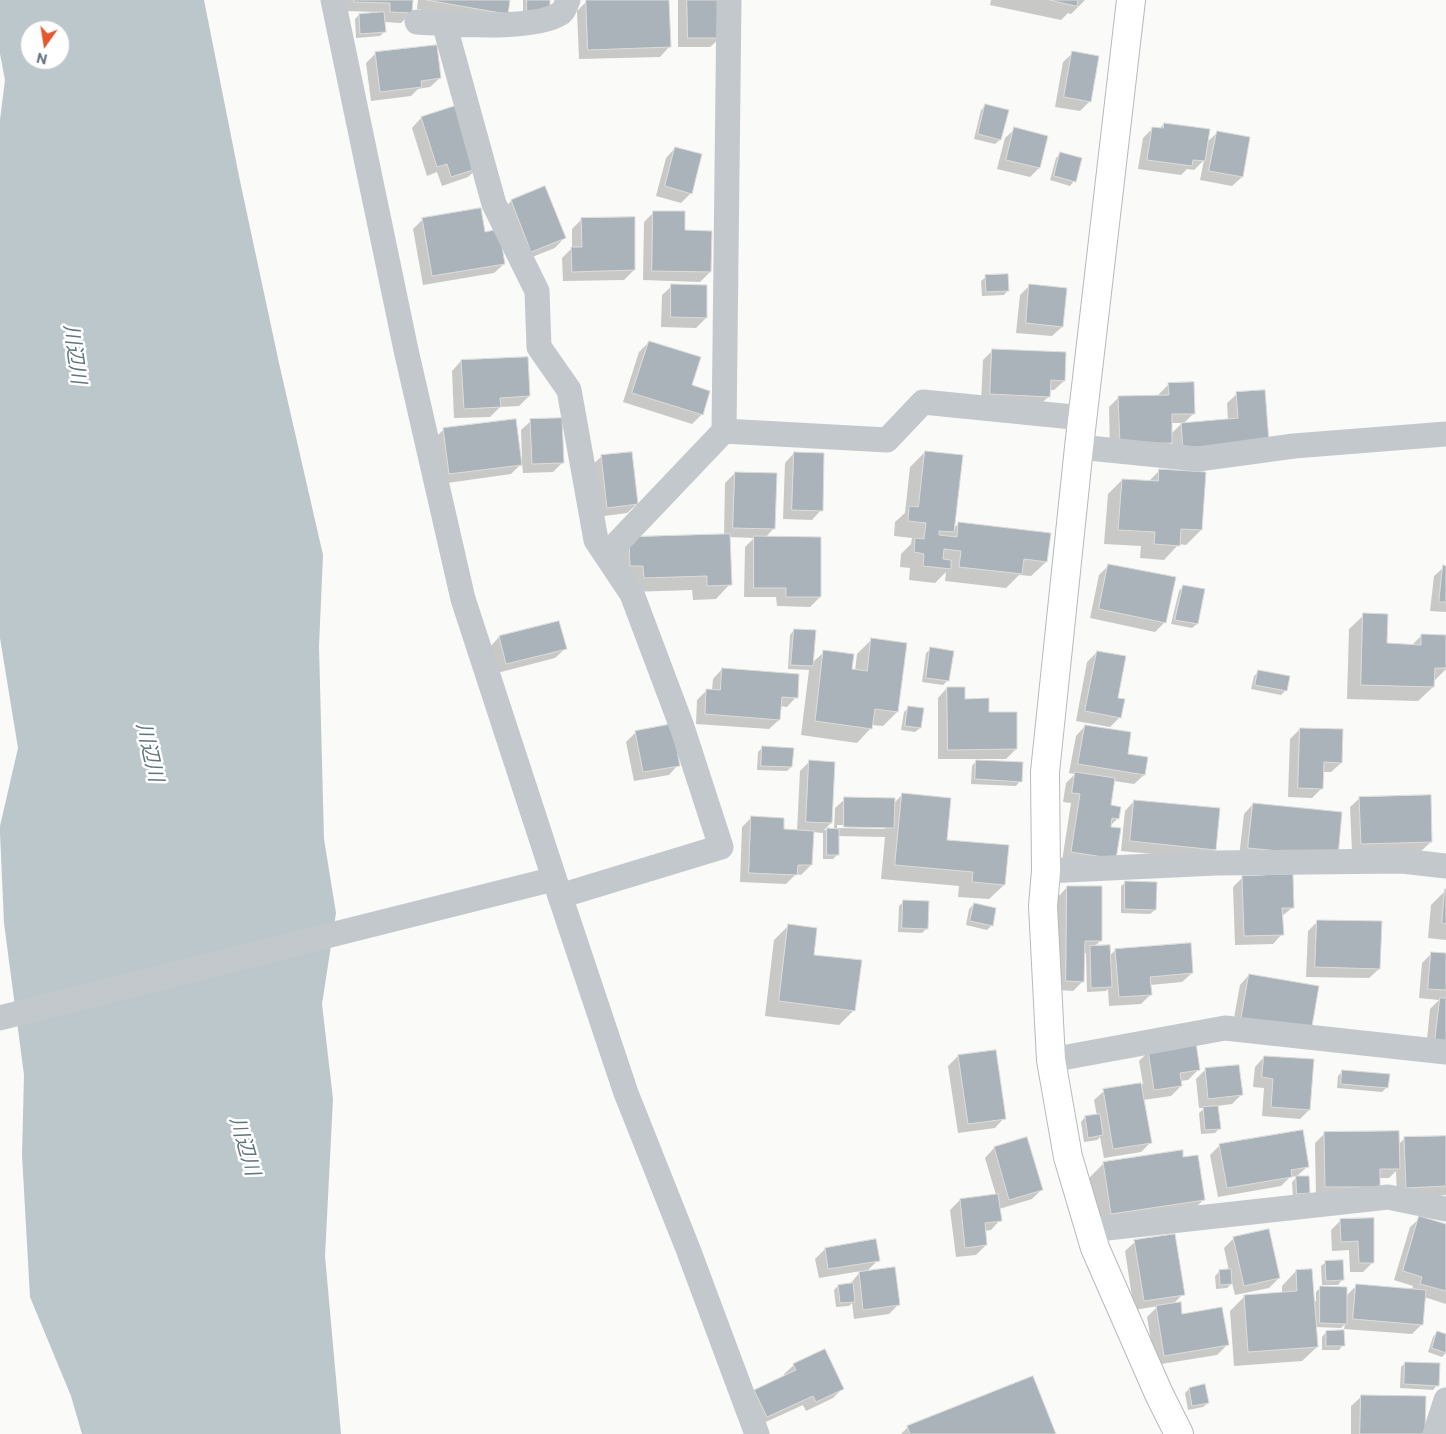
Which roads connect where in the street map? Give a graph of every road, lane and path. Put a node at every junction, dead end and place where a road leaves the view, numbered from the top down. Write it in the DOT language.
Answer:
graph roads {
  1 [pos="334,0"];
  2 [pos="568,0"];
  3 [pos="729,0"];
  4 [pos="1131,0"];
  5 [pos="417,22"];
  6 [pos="444,23"];
  7 [pos="1083,418"];
  8 [pos="724,431"];
  9 [pos="1446,434"];
  10 [pos="1079,447"];
  11 [pos="606,554"];
  12 [pos="1446,866"];
  13 [pos="1046,870"];
  14 [pos="557,888"];
  15 [pos="0,1018"];
  16 [pos="1446,1052"];
  17 [pos="1051,1060"];
  18 [pos="1446,1209"];
  19 [pos="1089,1230"];
  20 [pos="1446,1400"];
  21 [pos="757,1434"];
  22 [pos="1179,1434"];
  23 [pos="1435,1434"];
  1 -- 14 [label="street"];
  2 -- 6 [label="street"];
  3 -- 8 [label="street"];
  4 -- 7 [label="street"];
  5 -- 6 [label="street"];
  6 -- 11 [label="street"];
  7 -- 8 [label="street"];
  7 -- 10 [label="street"];
  8 -- 11 [label="street"];
  9 -- 10 [label="street"];
  10 -- 13 [label="street"];
  11 -- 14 [label="street"];
  12 -- 13 [label="street"];
  13 -- 17 [label="street"];
  14 -- 15 [label="street"];
  14 -- 21 [label="street"];
  16 -- 17 [label="street"];
  17 -- 19 [label="street"];
  18 -- 19 [label="street"];
  19 -- 22 [label="street"];
  20 -- 23 [label="street"];
}
